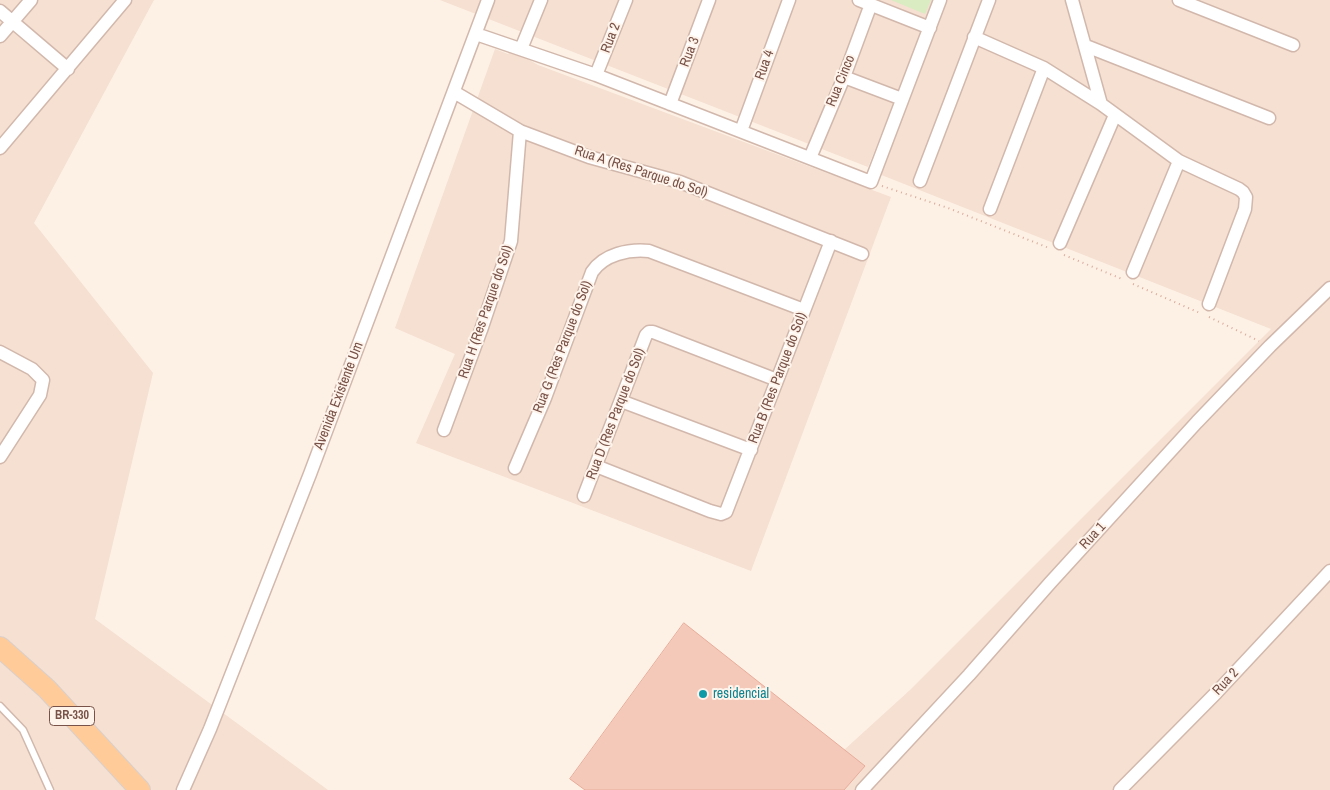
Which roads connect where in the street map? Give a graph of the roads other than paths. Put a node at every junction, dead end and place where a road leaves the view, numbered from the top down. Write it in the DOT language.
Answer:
graph roads {
  1 [pos="31,0"];
  2 [pos="125,0"];
  3 [pos="488,0"];
  4 [pos="541,0"];
  5 [pos="626,0"];
  6 [pos="709,0"];
  7 [pos="789,0"];
  8 [pos="940,0"];
  9 [pos="989,0"];
  10 [pos="1072,0"];
  11 [pos="1179,0"];
  12 [pos="865,2"];
  13 [pos="0,11"];
  14 [pos="12,22"];
  15 [pos="930,28"];
  16 [pos="476,34"];
  17 [pos="0,36"];
  18 [pos="974,37"];
  19 [pos="1293,45"];
  20 [pos="1086,46"];
  21 [pos="521,49"];
  22 [pos="1044,68"];
  23 [pos="68,69"];
  24 [pos="596,76"];
  25 [pos="844,77"];
  26 [pos="454,92"];
  27 [pos="902,99"];
  28 [pos="670,104"];
  29 [pos="1101,104"];
  30 [pos="1115,115"];
  31 [pos="1269,118"];
  32 [pos="741,130"];
  33 [pos="520,131"];
  34 [pos="0,148"];
  35 [pos="810,158"];
  36 [pos="1179,161"];
  37 [pos="920,181"];
  38 [pos="990,209"];
  39 [pos="831,241"];
  40 [pos="1057,248"];
  41 [pos="862,254"];
  42 [pos="1133,272"];
  43 [pos="1330,288"];
  44 [pos="1208,304"];
  45 [pos="804,310"];
  46 [pos="0,352"];
  47 [pos="777,380"];
  48 [pos="622,401"];
  49 [pos="444,430"];
  50 [pos="751,450"];
  51 [pos="0,457"];
  52 [pos="596,466"];
  53 [pos="515,468"];
  54 [pos="584,496"];
  55 [pos="1330,571"];
  56 [pos="0,647"];
  57 [pos="0,706"];
  58 [pos="50,790"];
  59 [pos="140,790"];
  60 [pos="183,790"];
  61 [pos="862,790"];
  62 [pos="1120,790"];
  1 -- 14 [label="street"];
  2 -- 23 [label="street"];
  3 -- 16 [label="street, Avenida Existente Um"];
  4 -- 21 [label="street"];
  5 -- 24 [label="street, Rua 2"];
  6 -- 28 [label="street, Rua 3"];
  7 -- 32 [label="street, Rua 4"];
  8 -- 15 [label="street"];
  9 -- 18 [label="street"];
  10 -- 20 [label="street"];
  11 -- 19 [label="street"];
  12 -- 15 [label="street"];
  12 -- 25 [label="street, Rua Cinco"];
  13 -- 14 [label="street"];
  14 -- 17 [label="street"];
  14 -- 23 [label="street"];
  15 -- 27 [label="street"];
  16 -- 21 [label="street"];
  16 -- 26 [label="street, Avenida Existente Um"];
  18 -- 22 [label="street"];
  18 -- 37 [label="street"];
  20 -- 29 [label="street"];
  20 -- 31 [label="street"];
  21 -- 24 [label="street"];
  22 -- 29 [label="street"];
  22 -- 38 [label="street"];
  23 -- 34 [label="street"];
  24 -- 28 [label="street"];
  25 -- 27 [label="street"];
  25 -- 35 [label="street, Rua Cinco"];
  26 -- 33 [label="street, Rua A (Res Parque do Sol)"];
  26 -- 60 [label="street, Avenida Existente Um"];
  27 -- 35 [label="street"];
  28 -- 32 [label="street"];
  29 -- 30 [label="street"];
  30 -- 36 [label="street"];
  30 -- 40 [label="street"];
  32 -- 35 [label="street"];
  33 -- 39 [label="street, Rua A (Res Parque do Sol)"];
  33 -- 49 [label="street, Rua H (Res Parque do Sol)"];
  36 -- 42 [label="street"];
  36 -- 44 [label="street"];
  39 -- 41 [label="street, Rua A (Res Parque do Sol)"];
  39 -- 45 [label="street, Rua B (Res Parque do Sol)"];
  43 -- 61 [label="street, Rua 1"];
  45 -- 47 [label="street, Rua B (Res Parque do Sol)"];
  45 -- 53 [label="street, Rua G (Res Parque do Sol)"];
  46 -- 51 [label="street"];
  47 -- 48 [label="street, Rua D (Res Parque do Sol)"];
  47 -- 50 [label="street, Rua B (Res Parque do Sol)"];
  48 -- 50 [label="street"];
  48 -- 52 [label="street, Rua D (Res Parque do Sol)"];
  50 -- 52 [label="street, Rua B (Res Parque do Sol)"];
  52 -- 54 [label="street, Rua D (Res Parque do Sol)"];
  55 -- 62 [label="street, Rua 2"];
  56 -- 59 [label="main road, BR-330"];
  57 -- 58 [label="lane"];
}
